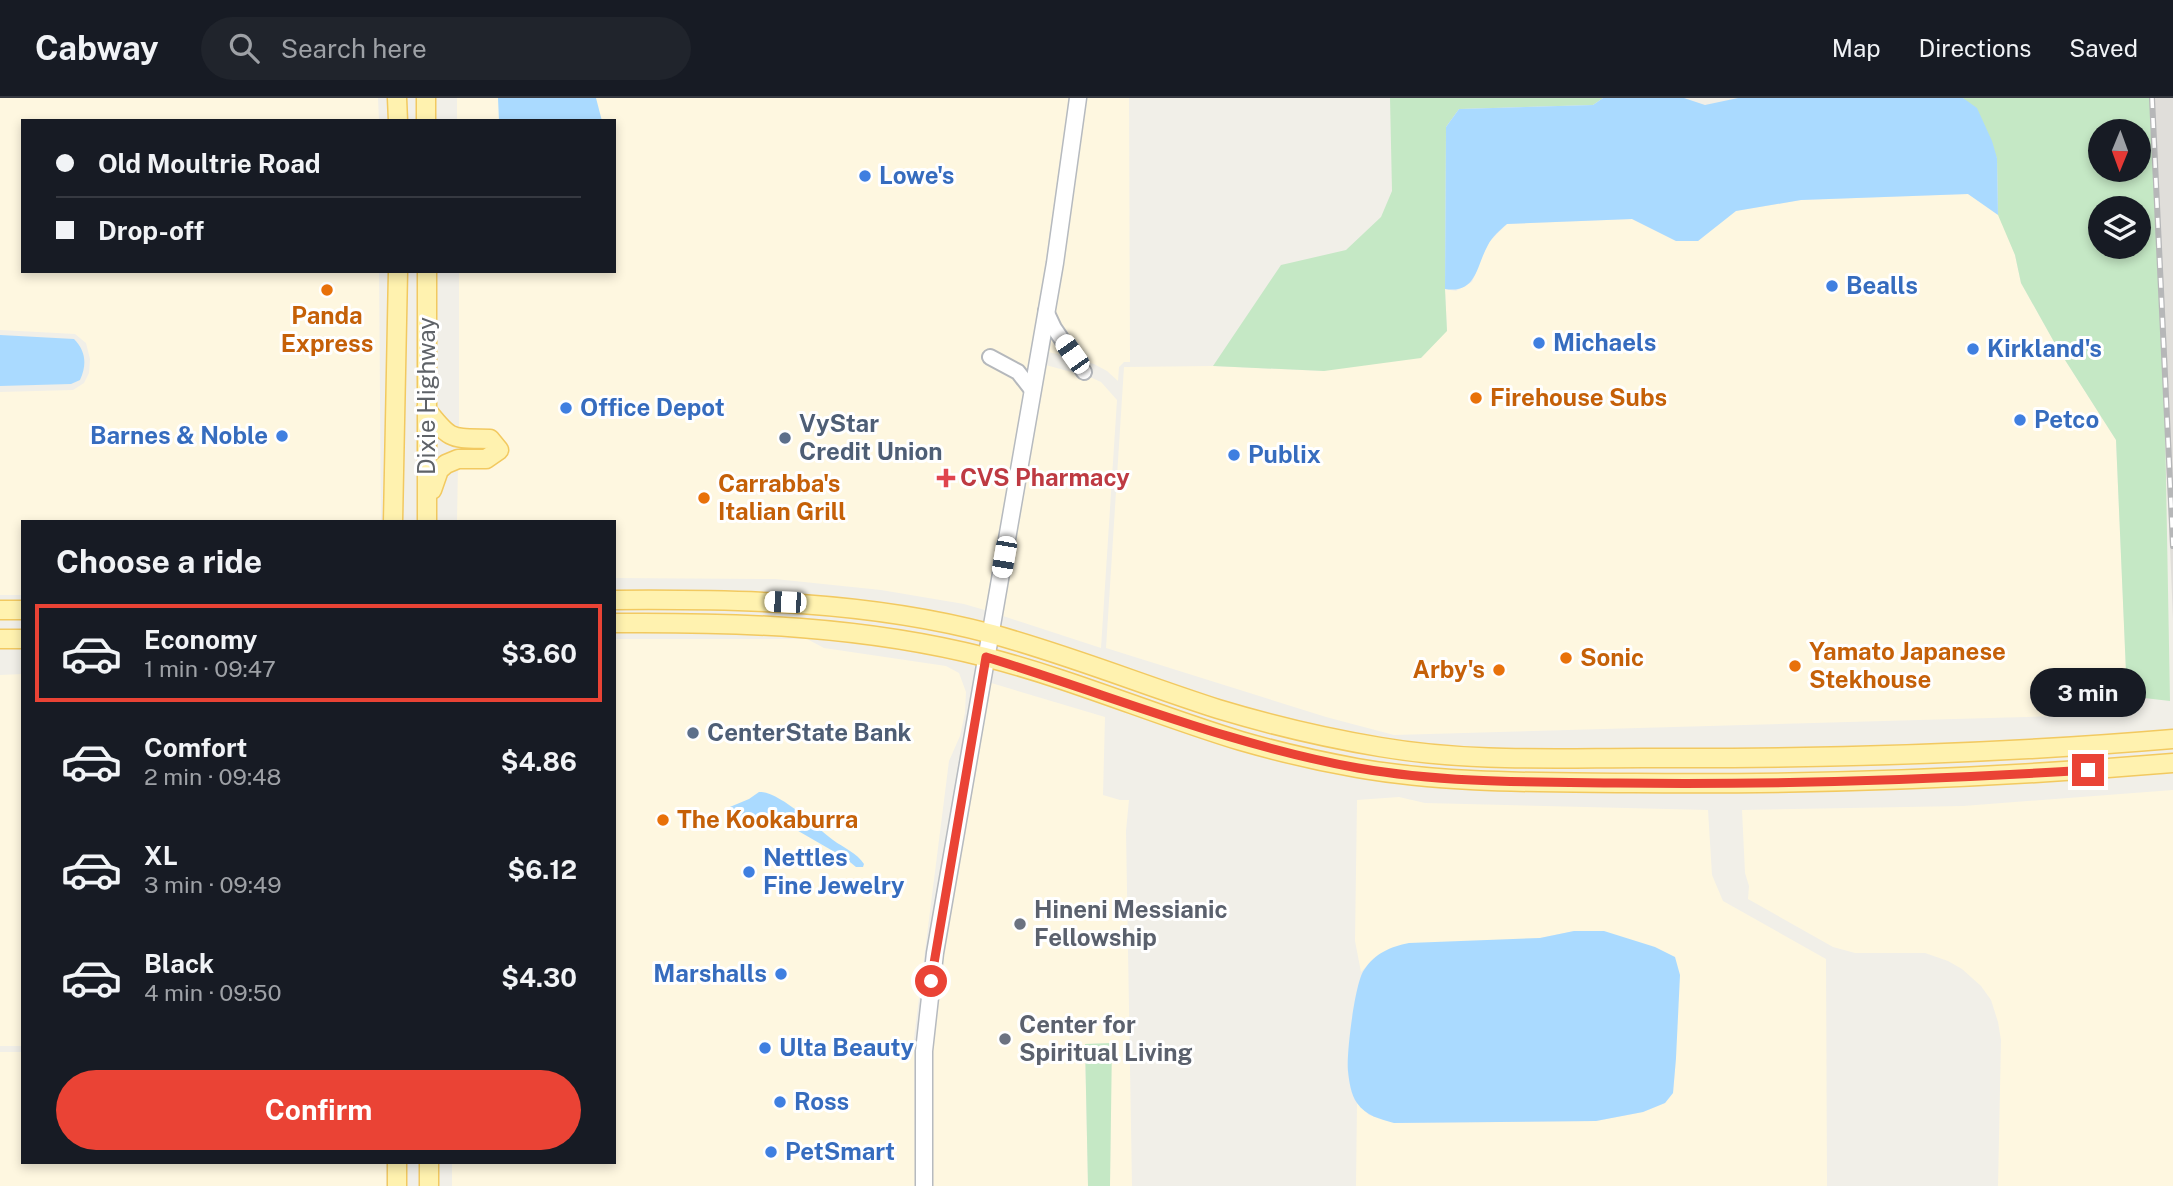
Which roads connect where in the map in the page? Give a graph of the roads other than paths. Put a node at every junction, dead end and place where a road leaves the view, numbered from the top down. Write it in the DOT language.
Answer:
graph roads {
  1 [pos="397,98"];
  2 [pos="426,98"];
  3 [pos="1078,98"];
  4 [pos="398,119"];
  5 [pos="426,119"];
  6 [pos="398,273"];
  7 [pos="427,273"];
  8 [pos="1046,312"];
  9 [pos="990,357"];
  10 [pos="1084,372"];
  11 [pos="1032,390"];
  12 [pos="426,409"];
  13 [pos="428,500"];
  14 [pos="393,520"];
  15 [pos="427,520"];
  16 [pos="616,600"];
  17 [pos="713,600"];
  18 [pos="0,610"];
  19 [pos="21,610"];
  20 [pos="616,623"];
  21 [pos="713,624"];
  22 [pos="990,634"];
  23 [pos="0,639"];
  24 [pos="21,639"];
  25 [pos="986,657"];
  26 [pos="2173,738"];
  27 [pos="1339,740"];
  28 [pos="1279,751"];
  29 [pos="2173,762"];
  30 [pos="397,1164"];
  31 [pos="406,1164"];
  32 [pos="429,1164"];
  33 [pos="397,1186"];
  34 [pos="406,1186"];
  35 [pos="429,1186"];
  36 [pos="924,1186"];
  1 -- 4 [label="main road"];
  2 -- 5 [label="main road"];
  3 -- 8 [label="main road"];
  6 -- 14 [label="main road, Dixie Highway"];
  7 -- 12 [label="main road, Dixie Highway"];
  8 -- 10 [label="street"];
  8 -- 11 [label="main road"];
  9 -- 11 [label="street"];
  11 -- 22 [label="main road"];
  12 -- 13 [label="main road, Dixie Highway"];
  12 -- 13 [label="main road"];
  13 -- 15 [label="main road, Dixie Highway"];
  16 -- 17 [label="main road"];
  17 -- 21 [label="main road"];
  17 -- 22 [label="main road"];
  18 -- 19 [label="main road"];
  20 -- 21 [label="main road"];
  21 -- 25 [label="main road"];
  22 -- 25 [label="main road"];
  22 -- 27 [label="main road"];
  23 -- 24 [label="main road"];
  25 -- 28 [label="main road"];
  25 -- 36 [label="main road"];
  26 -- 27 [label="main road"];
  27 -- 28 [label="main road"];
  28 -- 29 [label="main road"];
  30 -- 33 [label="main road"];
  31 -- 34 [label="main road"];
  32 -- 35 [label="main road"];
}
